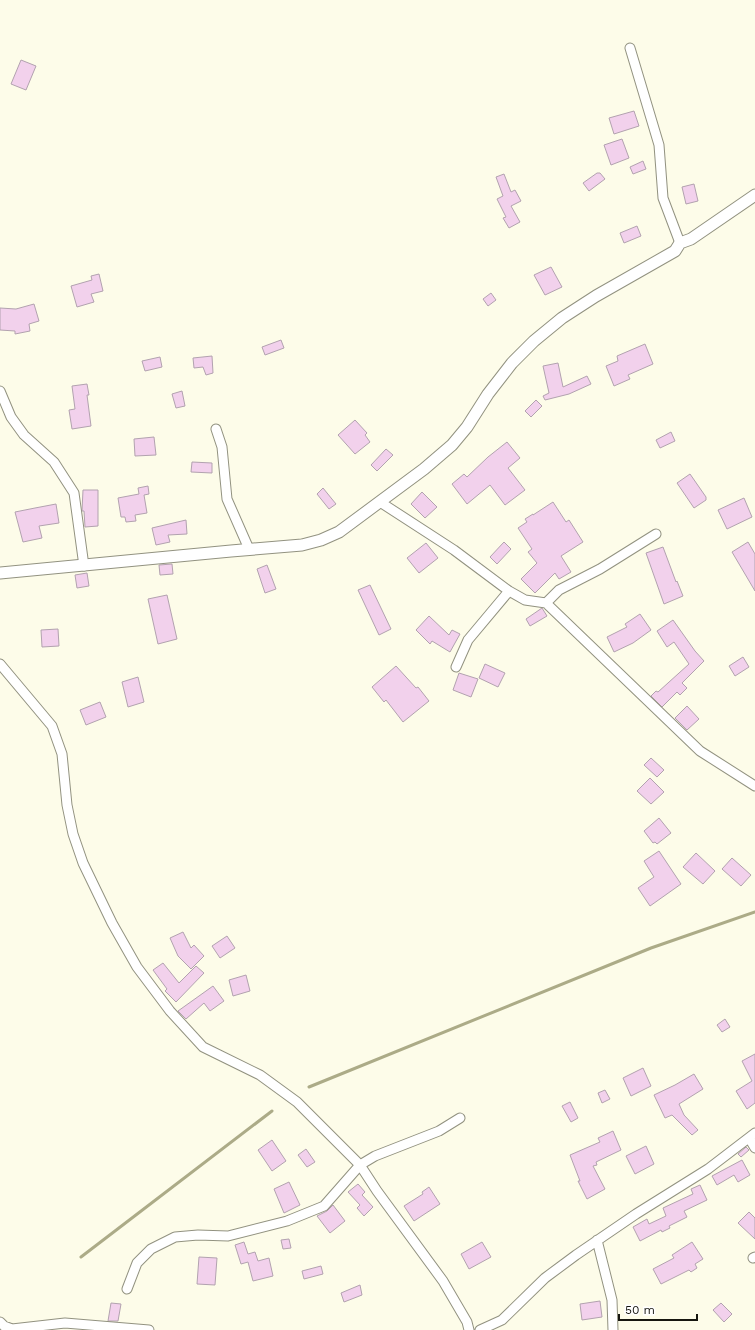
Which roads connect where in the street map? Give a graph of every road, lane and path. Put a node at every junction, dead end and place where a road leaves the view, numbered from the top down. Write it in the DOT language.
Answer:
graph roads {
  1 [pos="630,48"];
  2 [pos="755,195"];
  3 [pos="680,243"];
  4 [pos="0,392"];
  5 [pos="216,429"];
  6 [pos="380,502"];
  7 [pos="656,534"];
  8 [pos="249,549"];
  9 [pos="84,566"];
  10 [pos="0,573"];
  11 [pos="509,591"];
  12 [pos="546,603"];
  13 [pos="0,664"];
  14 [pos="456,667"];
  15 [pos="755,786"];
  16 [pos="460,1118"];
  17 [pos="752,1135"];
  18 [pos="755,1148"];
  19 [pos="360,1166"];
  20 [pos="597,1240"];
  21 [pos="127,1289"];
  22 [pos="0,1322"];
  23 [pos="150,1330"];
  24 [pos="469,1330"];
  25 [pos="480,1330"];
  26 [pos="613,1330"];
  1 -- 3 [label="street"];
  2 -- 3 [label="street"];
  3 -- 6 [label="street"];
  4 -- 9 [label="street"];
  5 -- 8 [label="street"];
  6 -- 8 [label="street"];
  6 -- 11 [label="street"];
  7 -- 12 [label="street"];
  8 -- 9 [label="street"];
  9 -- 10 [label="street"];
  11 -- 12 [label="street"];
  11 -- 14 [label="street"];
  12 -- 15 [label="street"];
  13 -- 19 [label="street"];
  16 -- 19 [label="street"];
  17 -- 18 [label="street"];
  17 -- 20 [label="street"];
  19 -- 21 [label="street"];
  19 -- 24 [label="street"];
  20 -- 25 [label="street"];
  20 -- 26 [label="street"];
  22 -- 23 [label="street"];
}
